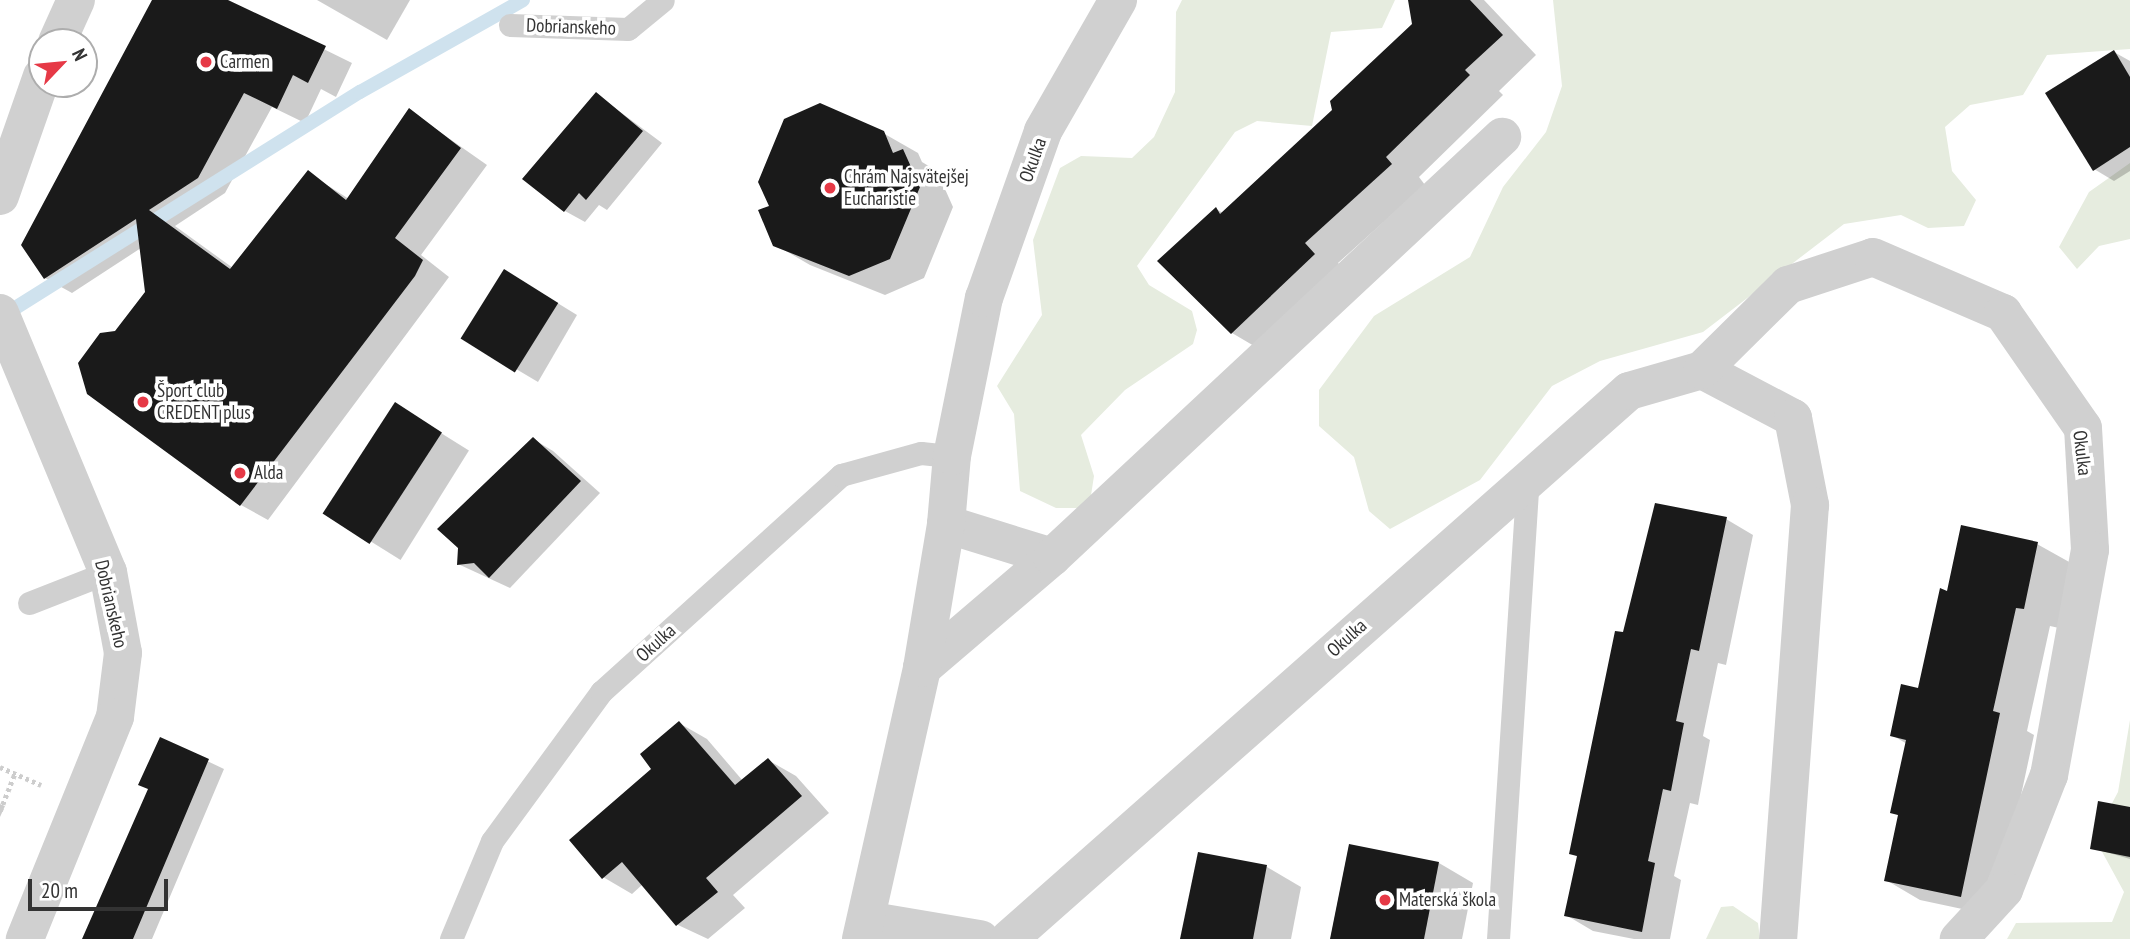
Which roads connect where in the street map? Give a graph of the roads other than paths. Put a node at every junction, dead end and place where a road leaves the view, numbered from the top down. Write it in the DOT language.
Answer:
graph roads {
  1 [pos="76,0"];
  2 [pos="663,0"];
  3 [pos="1118,0"];
  4 [pos="510,25"];
  5 [pos="63,28"];
  6 [pos="34,98"];
  7 [pos="1502,137"];
  8 [pos="0,196"];
  9 [pos="7,329"];
  10 [pos="1702,370"];
  11 [pos="952,456"];
  12 [pos="1528,477"];
  13 [pos="946,524"];
  14 [pos="1052,557"];
  15 [pos="108,572"];
  16 [pos="29,603"];
  17 [pos="922,668"];
  18 [pos="864,930"];
  19 [pos="25,939"];
  20 [pos="450,939"];
  21 [pos="980,939"];
  22 [pos="1009,939"];
  23 [pos="1498,939"];
  24 [pos="1778,939"];
  25 [pos="1959,939"];
  1 -- 5 [label="street"];
  2 -- 4 [label="lane, Dobrianskeho"];
  3 -- 11 [label="street, Okulka"];
  6 -- 8 [label="street"];
  7 -- 14 [label="street"];
  9 -- 15 [label="street, Dobrianskeho"];
  10 -- 12 [label="street, Okulka"];
  10 -- 24 [label="street"];
  10 -- 25 [label="street, Okulka"];
  11 -- 13 [label="street, Okulka"];
  11 -- 20 [label="lane, Okulka"];
  12 -- 22 [label="street, Okulka"];
  12 -- 23 [label="lane"];
  13 -- 14 [label="street"];
  13 -- 17 [label="street, Okulka"];
  14 -- 17 [label="street"];
  15 -- 16 [label="lane"];
  15 -- 19 [label="street, Dobrianskeho"];
  17 -- 18 [label="street, Okulka"];
  18 -- 21 [label="street"];
}
